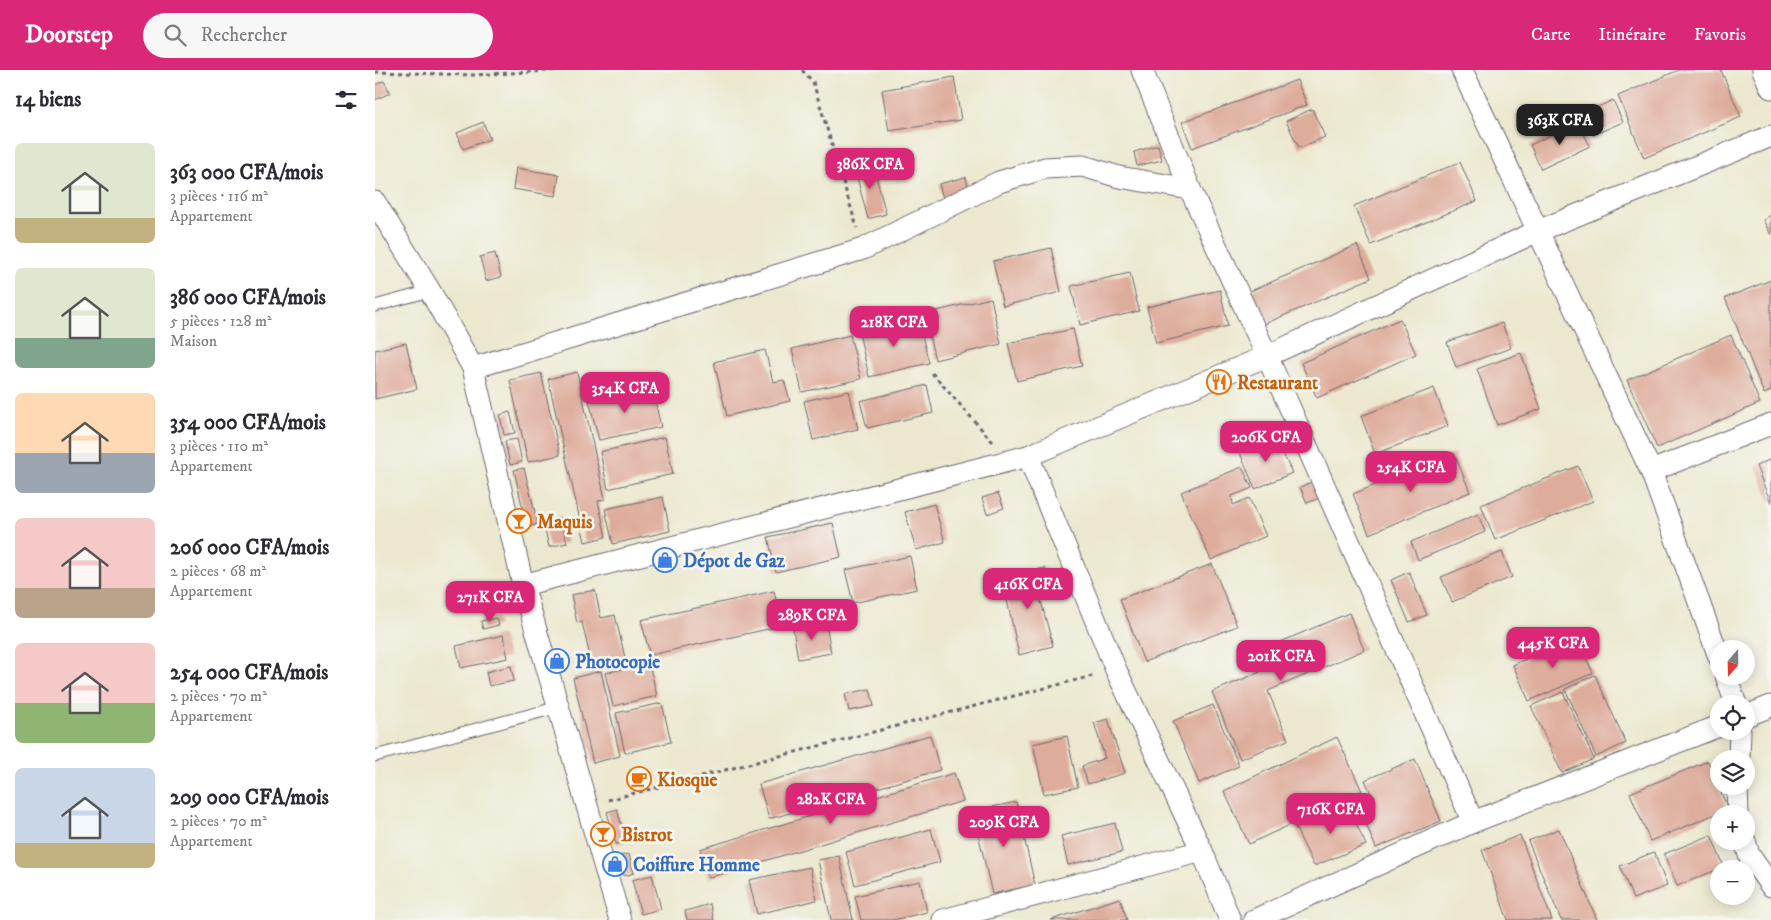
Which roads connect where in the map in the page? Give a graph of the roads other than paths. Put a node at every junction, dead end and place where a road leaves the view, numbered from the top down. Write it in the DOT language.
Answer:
graph roads {
  1 [pos="1142,70"];
  2 [pos="1462,70"];
  3 [pos="1763,70"];
  4 [pos="1771,88"];
  5 [pos="1771,136"];
  6 [pos="1190,189"];
  7 [pos="375,202"];
  8 [pos="1539,231"];
  9 [pos="430,291"];
  10 [pos="375,306"];
  11 [pos="1267,356"];
  12 [pos="473,368"];
  13 [pos="1771,424"];
  14 [pos="1019,458"];
  15 [pos="1651,470"];
  16 [pos="523,584"];
  17 [pos="1713,640"];
  18 [pos="1771,706"];
  19 [pos="559,707"];
  20 [pos="1755,712"];
  21 [pos="1710,730"];
  22 [pos="375,756"];
  23 [pos="1473,822"];
  24 [pos="1748,850"];
  25 [pos="1202,851"];
  26 [pos="1771,886"];
  27 [pos="620,920"];
  28 [pos="943,920"];
  29 [pos="1230,920"];
  30 [pos="1254,920"];
  1 -- 6 [label="street"];
  2 -- 8 [label="street"];
  3 -- 4 [label="street"];
  5 -- 8 [label="street"];
  6 -- 11 [label="street"];
  6 -- 12 [label="street"];
  7 -- 9 [label="street"];
  8 -- 11 [label="street"];
  8 -- 15 [label="street"];
  9 -- 10 [label="lane"];
  9 -- 12 [label="street"];
  11 -- 14 [label="street"];
  11 -- 23 [label="street"];
  12 -- 16 [label="street"];
  13 -- 15 [label="street"];
  14 -- 16 [label="street"];
  14 -- 25 [label="street"];
  15 -- 17 [label="street"];
  16 -- 19 [label="street"];
  18 -- 20 [label="street"];
  19 -- 22 [label="lane"];
  19 -- 27 [label="street"];
  21 -- 23 [label="street"];
  23 -- 30 [label="street"];
  24 -- 26 [label="street"];
  25 -- 28 [label="street"];
  25 -- 29 [label="street"];
}
